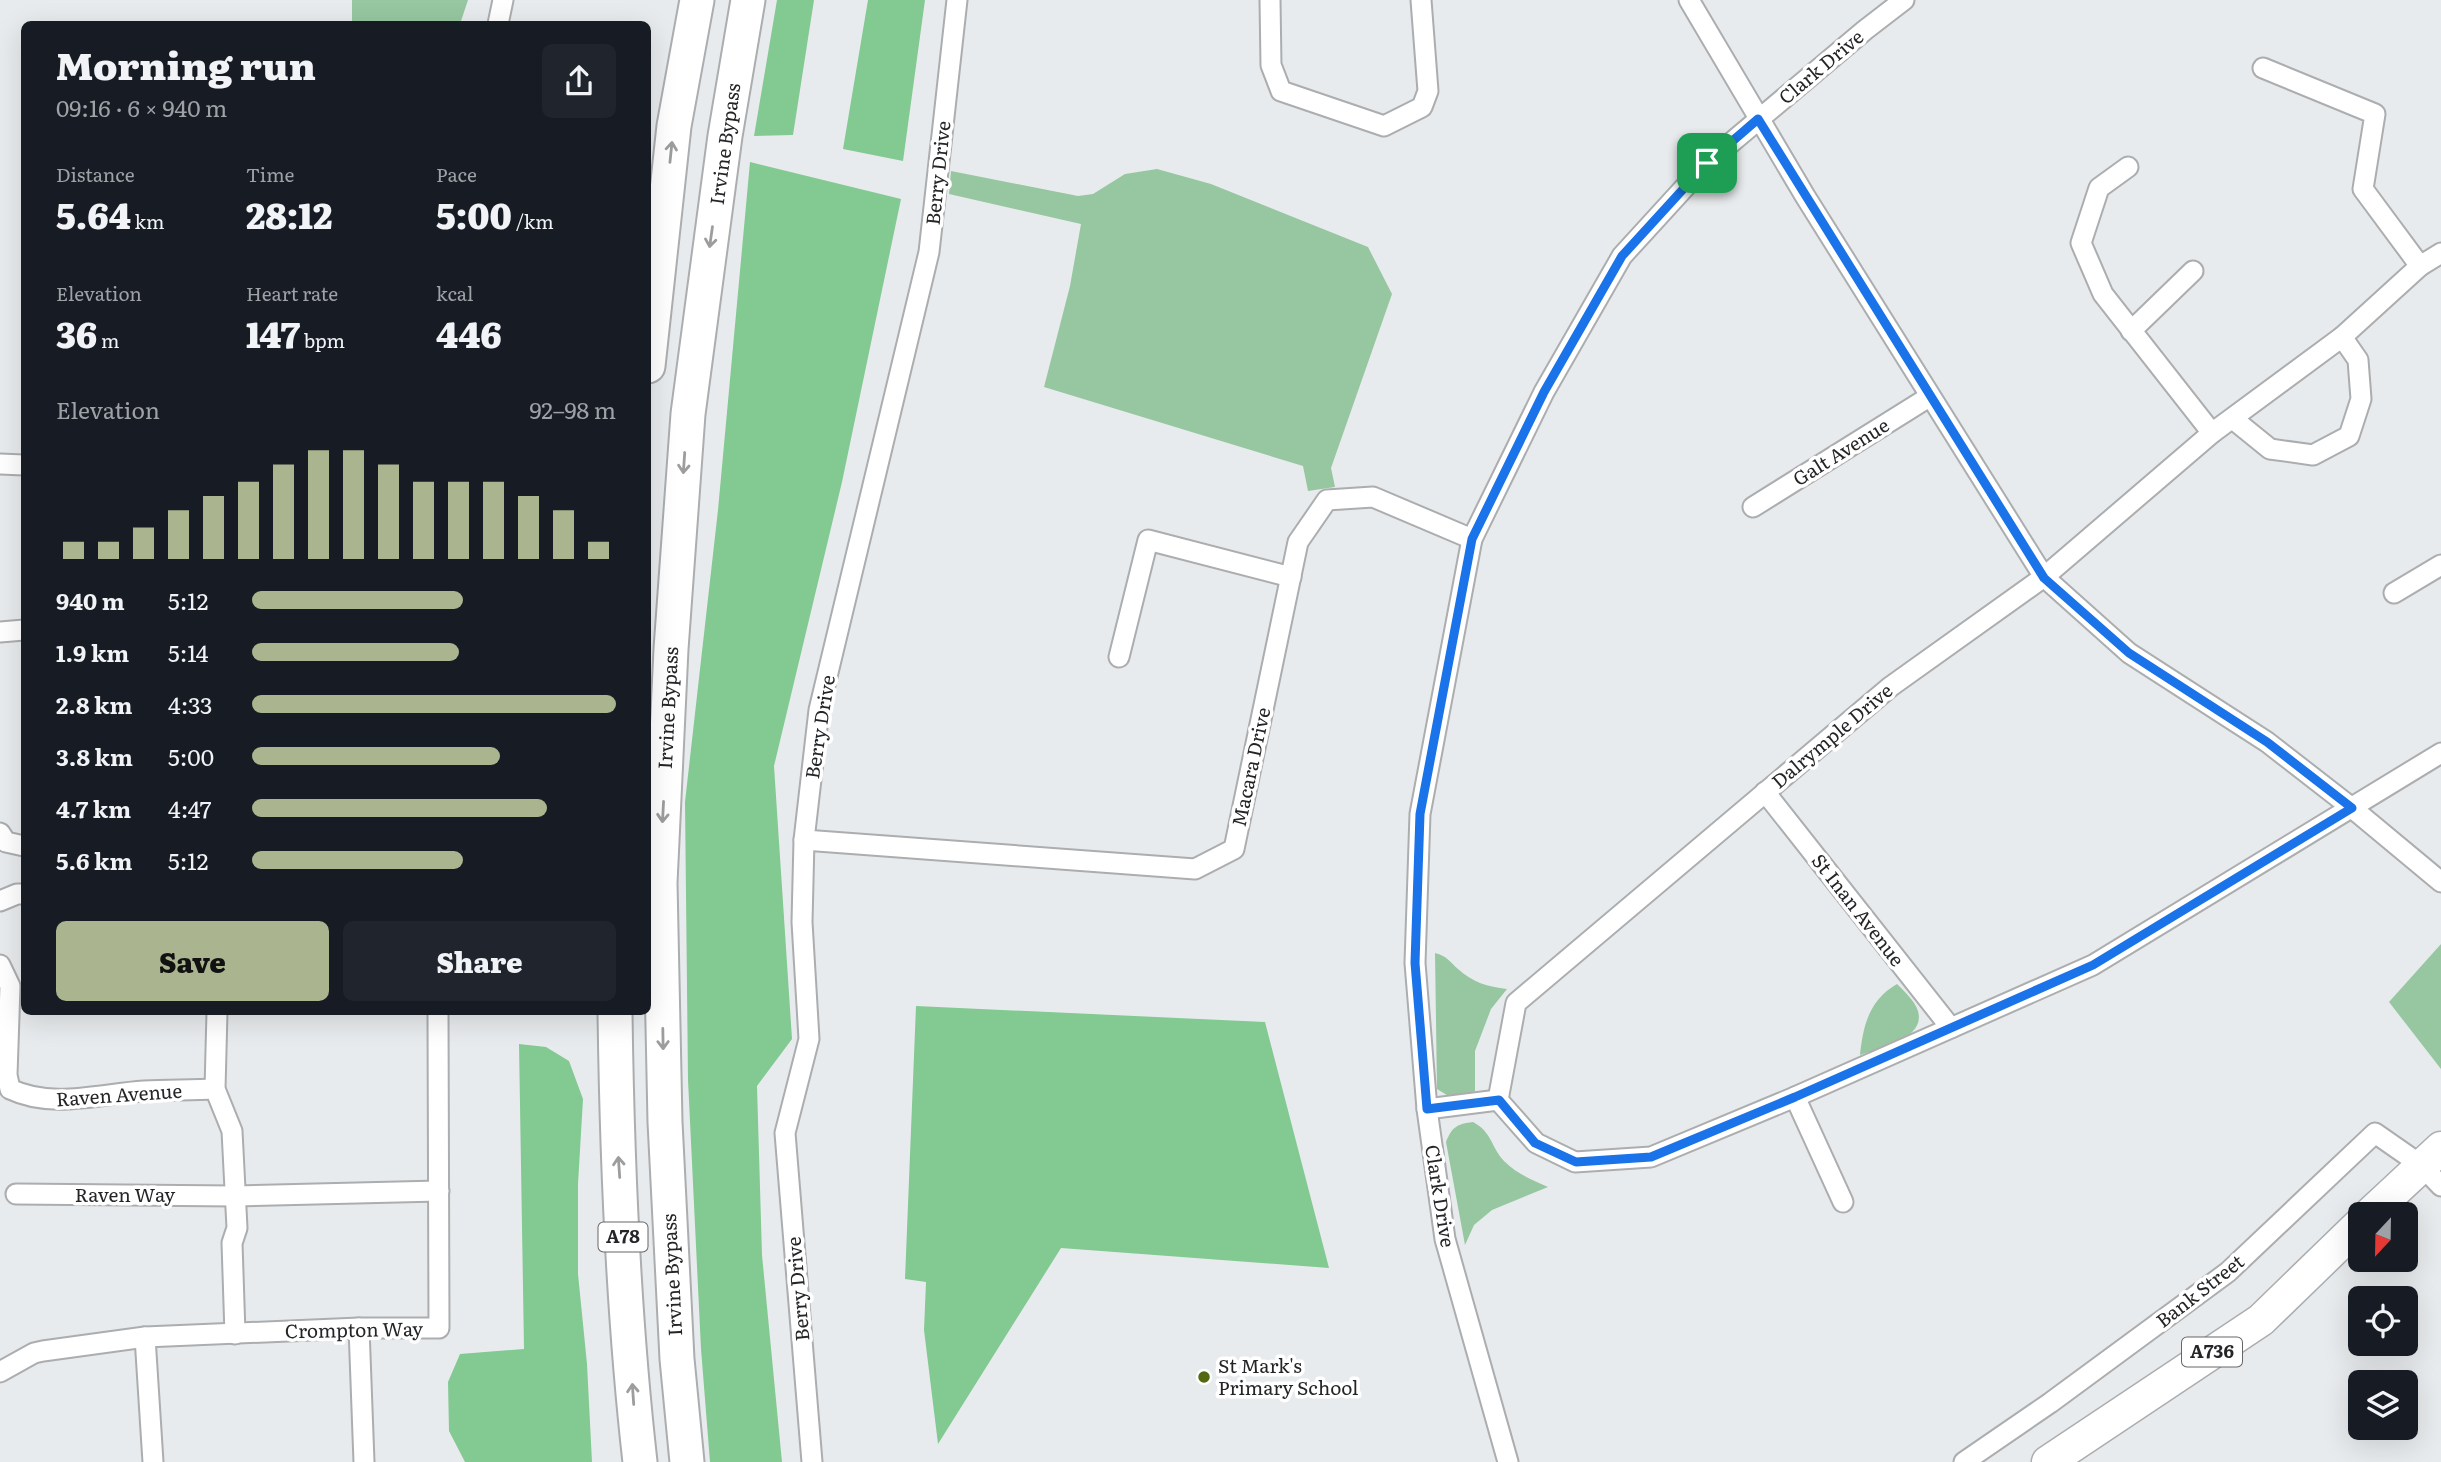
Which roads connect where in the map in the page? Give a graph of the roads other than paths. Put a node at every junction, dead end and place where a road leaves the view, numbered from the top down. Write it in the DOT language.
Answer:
graph roads {
  1 [pos="503,0"];
  2 [pos="697,0"];
  3 [pos="748,0"];
  4 [pos="957,0"];
  5 [pos="1270,0"];
  6 [pos="1421,0"];
  7 [pos="1689,0"];
  8 [pos="1904,0"];
  9 [pos="499,21"];
  10 [pos="2263,68"];
  11 [pos="1758,119"];
  12 [pos="2128,167"];
  13 [pos="2441,253"];
  14 [pos="2420,266"];
  15 [pos="2193,271"];
  16 [pos="2131,331"];
  17 [pos="2342,337"];
  18 [pos="651,338"];
  19 [pos="1930,397"];
  20 [pos="2233,419"];
  21 [pos="2212,433"];
  22 [pos="0,464"];
  23 [pos="21,464"];
  24 [pos="1753,507"];
  25 [pos="1472,539"];
  26 [pos="2441,565"];
  27 [pos="1291,577"];
  28 [pos="2044,578"];
  29 [pos="2394,593"];
  30 [pos="21,630"];
  31 [pos="0,632"];
  32 [pos="1119,657"];
  33 [pos="2441,753"];
  34 [pos="1765,792"];
  35 [pos="2352,808"];
  36 [pos="1,835"];
  37 [pos="804,840"];
  38 [pos="21,846"];
  39 [pos="2441,882"];
  40 [pos="21,894"];
  41 [pos="0,901"];
  42 [pos="0,965"];
  43 [pos="217,1015"];
  44 [pos="438,1015"];
  45 [pos="615,1015"];
  46 [pos="1951,1028"];
  47 [pos="215,1089"];
  48 [pos="1795,1097"];
  49 [pos="1499,1100"];
  50 [pos="1427,1109"];
  51 [pos="2434,1166"];
  52 [pos="439,1191"];
  53 [pos="16,1194"];
  54 [pos="235,1196"];
  55 [pos="1843,1202"];
  56 [pos="2386,1202"];
  57 [pos="2348,1236"];
  58 [pos="359,1328"];
  59 [pos="235,1334"];
  60 [pos="145,1337"];
  61 [pos="0,1372"];
  62 [pos="153,1462"];
  63 [pos="364,1462"];
  64 [pos="640,1462"];
  65 [pos="687,1462"];
  66 [pos="813,1462"];
  67 [pos="1508,1462"];
  68 [pos="1964,1462"];
  69 [pos="2048,1462"];
  1 -- 9 [label="street"];
  18 -- 2 [label="highway, one-way"];
  3 -- 65 [label="highway, Irvine Bypass / A78, one-way"];
  4 -- 37 [label="street, Berry Drive"];
  5 -- 6 [label="street"];
  7 -- 11 [label="street"];
  8 -- 11 [label="street, Clark Drive"];
  10 -- 14 [label="street"];
  11 -- 19 [label="street"];
  11 -- 25 [label="street, Clark Drive"];
  12 -- 16 [label="street"];
  13 -- 14 [label="street, Dalrymple Drive"];
  14 -- 17 [label="street, Dalrymple Drive"];
  15 -- 16 [label="street"];
  16 -- 21 [label="street"];
  17 -- 20 [label="street, Dalrymple Drive"];
  17 -- 20 [label="street"];
  19 -- 24 [label="street, Galt Avenue"];
  19 -- 28 [label="street"];
  20 -- 21 [label="street, Dalrymple Drive"];
  21 -- 28 [label="street, Dalrymple Drive"];
  22 -- 23 [label="street"];
  25 -- 27 [label="street, Macara Drive"];
  25 -- 50 [label="street, Clark Drive"];
  26 -- 29 [label="street"];
  27 -- 32 [label="street"];
  27 -- 37 [label="street, Macara Drive"];
  28 -- 34 [label="street, Dalrymple Drive"];
  28 -- 35 [label="street"];
  30 -- 31 [label="street"];
  33 -- 35 [label="street"];
  34 -- 46 [label="street, St Inan Avenue"];
  34 -- 49 [label="street, Dalrymple Drive"];
  35 -- 39 [label="street"];
  35 -- 46 [label="street"];
  36 -- 38 [label="street"];
  37 -- 66 [label="street, Berry Drive"];
  40 -- 41 [label="street"];
  42 -- 47 [label="street, Raven Avenue"];
  43 -- 47 [label="street"];
  44 -- 52 [label="street, Crompton Way"];
  64 -- 45 [label="highway, A78, one-way"];
  46 -- 48 [label="street"];
  47 -- 54 [label="street"];
  48 -- 49 [label="street"];
  48 -- 55 [label="street"];
  49 -- 50 [label="street"];
  50 -- 67 [label="street, Clark Drive"];
  51 -- 56 [label="main road, Bank Street"];
  51 -- 68 [label="street, Bank Street"];
  52 -- 54 [label="street, Raven Way"];
  52 -- 58 [label="street, Crompton Way"];
  53 -- 54 [label="street, Raven Way"];
  54 -- 59 [label="street"];
  57 -- 69 [label="main road, A736"];
  58 -- 59 [label="street, Crompton Way"];
  58 -- 63 [label="street"];
  59 -- 60 [label="street, Crompton Way"];
  60 -- 61 [label="street, Crompton Way"];
  60 -- 62 [label="street"];
}
